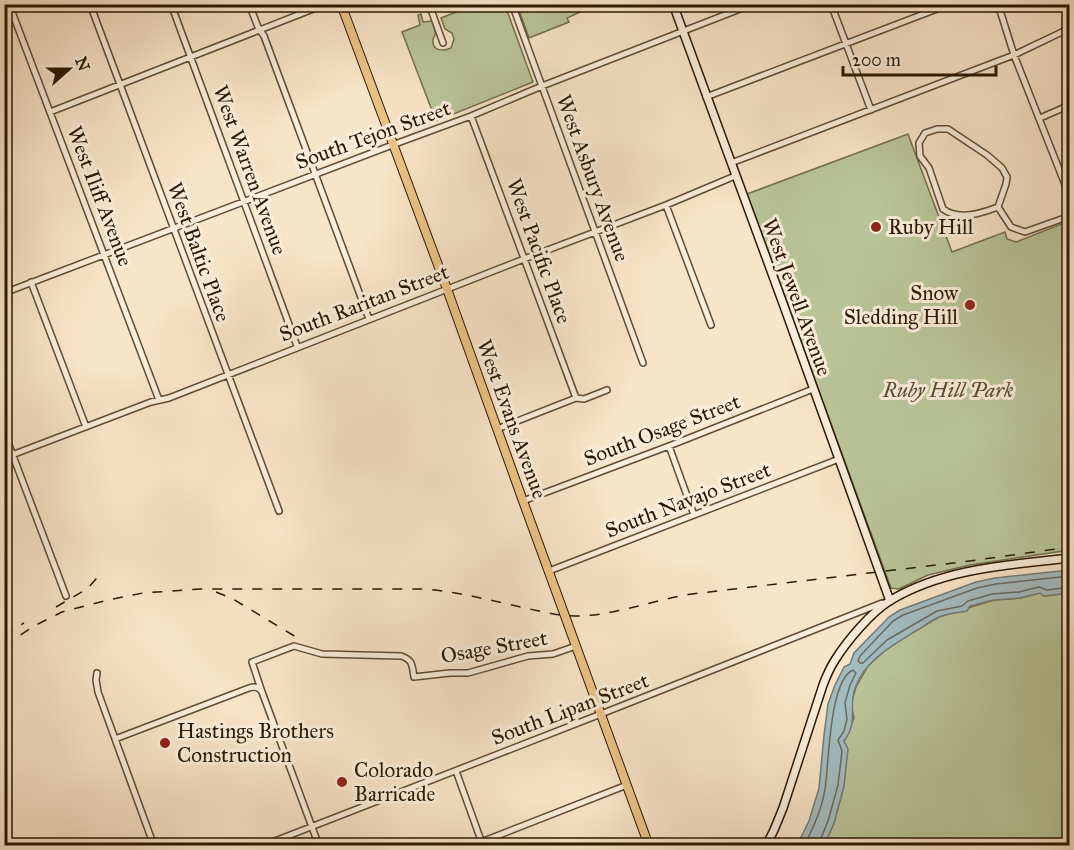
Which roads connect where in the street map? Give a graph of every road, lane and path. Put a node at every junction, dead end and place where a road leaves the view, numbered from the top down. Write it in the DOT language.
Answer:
graph roads {
  1 [pos="9,4"];
  2 [pos="90,4"];
  3 [pos="171,4"];
  4 [pos="249,4"];
  5 [pos="326,4"];
  6 [pos="342,4"];
  7 [pos="429,4"];
  8 [pos="512,4"];
  9 [pos="673,4"];
  10 [pos="753,4"];
  11 [pos="831,4"];
  12 [pos="950,4"];
  13 [pos="998,4"];
  14 [pos="1070,27"];
  15 [pos="260,30"];
  16 [pos="683,32"];
  17 [pos="444,43"];
  18 [pos="845,44"];
  19 [pos="1014,55"];
  20 [pos="191,57"];
  21 [pos="120,85"];
  22 [pos="542,87"];
  23 [pos="706,97"];
  24 [pos="1070,105"];
  25 [pos="871,110"];
  26 [pos="50,112"];
  27 [pos="471,116"];
  28 [pos="1040,118"];
  29 [pos="393,144"];
  30 [pos="730,163"];
  31 [pos="315,174"];
  32 [pos="735,176"];
  33 [pos="1066,177"];
  34 [pos="1070,197"];
  35 [pos="244,201"];
  36 [pos="666,205"];
  37 [pos="998,207"];
  38 [pos="1070,216"];
  39 [pos="173,228"];
  40 [pos="595,232"];
  41 [pos="104,255"];
  42 [pos="524,259"];
  43 [pos="31,282"];
  44 [pos="447,289"];
  45 [pos="4,292"];
  46 [pos="369,319"];
  47 [pos="711,325"];
  48 [pos="297,346"];
  49 [pos="643,363"];
  50 [pos="227,374"];
  51 [pos="813,389"];
  52 [pos="607,390"];
  53 [pos="576,398"];
  54 [pos="159,400"];
  55 [pos="86,427"];
  56 [pos="497,429"];
  57 [pos="4,432"];
  58 [pos="669,446"];
  59 [pos="13,455"];
  60 [pos="4,458"];
  61 [pos="838,459"];
  62 [pos="523,501"];
  63 [pos="279,511"];
  64 [pos="694,515"];
  65 [pos="1070,558"];
  66 [pos="549,571"];
  67 [pos="66,596"];
  68 [pos="890,601"];
  69 [pos="576,646"];
  70 [pos="97,673"];
  71 [pos="262,692"];
  72 [pos="601,714"];
  73 [pos="115,740"];
  74 [pos="456,771"];
  75 [pos="627,785"];
  76 [pos="312,826"];
  77 [pos="482,843"];
  78 [pos="154,846"];
  79 [pos="262,846"];
  80 [pos="319,846"];
  81 [pos="471,846"];
  82 [pos="649,846"];
  83 [pos="766,846"];
  1 -- 26 [label="street, West Iliff Avenue"];
  2 -- 21 [label="street, West Baltic Place"];
  3 -- 20 [label="street, West Warren Avenue"];
  4 -- 15 [label="street"];
  5 -- 15 [label="street"];
  6 -- 29 [label="main road, West Evans Avenue"];
  7 -- 17 [label="street"];
  8 -- 22 [label="street, West Asbury Avenue"];
  9 -- 16 [label="street, West Jewell Avenue"];
  10 -- 16 [label="street, South Tejon Street"];
  11 -- 18 [label="street"];
  12 -- 18 [label="street"];
  13 -- 19 [label="street"];
  14 -- 19 [label="street"];
  15 -- 20 [label="street"];
  15 -- 31 [label="street"];
  16 -- 22 [label="street, South Tejon Street"];
  16 -- 23 [label="street, West Jewell Avenue"];
  18 -- 23 [label="street"];
  18 -- 25 [label="street"];
  19 -- 25 [label="street"];
  19 -- 28 [label="street"];
  20 -- 21 [label="street"];
  20 -- 35 [label="street, West Warren Avenue"];
  21 -- 26 [label="street"];
  21 -- 39 [label="street, West Baltic Place"];
  22 -- 27 [label="street, South Tejon Street"];
  22 -- 40 [label="street, West Asbury Avenue"];
  23 -- 30 [label="street, West Jewell Avenue"];
  24 -- 28 [label="street"];
  25 -- 30 [label="street"];
  26 -- 41 [label="street, West Iliff Avenue"];
  27 -- 29 [label="street, South Tejon Street"];
  27 -- 42 [label="street, West Pacific Place"];
  28 -- 33 [label="street"];
  29 -- 31 [label="street, South Tejon Street"];
  29 -- 44 [label="main road, West Evans Avenue"];
  30 -- 32 [label="street, West Jewell Avenue"];
  31 -- 35 [label="street, South Tejon Street"];
  31 -- 46 [label="street"];
  32 -- 36 [label="street, South Raritan Street"];
  32 -- 51 [label="street, West Jewell Avenue"];
  33 -- 34 [label="street"];
  35 -- 39 [label="street, South Tejon Street"];
  35 -- 48 [label="street, West Warren Avenue"];
  36 -- 40 [label="street, South Raritan Street"];
  36 -- 47 [label="street"];
  37 -- 37 [label="street"];
  37 -- 38 [label="street"];
  39 -- 41 [label="street, South Tejon Street"];
  39 -- 50 [label="street, West Baltic Place"];
  40 -- 42 [label="street, South Raritan Street"];
  40 -- 49 [label="street, West Asbury Avenue"];
  41 -- 43 [label="street, South Tejon Street"];
  41 -- 54 [label="street, West Iliff Avenue"];
  42 -- 44 [label="street, South Raritan Street"];
  42 -- 53 [label="street, West Pacific Place"];
  43 -- 45 [label="street, South Tejon Street"];
  43 -- 55 [label="street"];
  44 -- 46 [label="street, South Raritan Street"];
  44 -- 56 [label="main road, West Evans Avenue"];
  46 -- 48 [label="street, South Raritan Street"];
  48 -- 50 [label="street, South Raritan Street"];
  50 -- 54 [label="street, South Raritan Street"];
  50 -- 63 [label="street, West Baltic Place"];
  51 -- 58 [label="street, South Osage Street"];
  51 -- 61 [label="street, West Jewell Avenue"];
  52 -- 53 [label="street"];
  53 -- 56 [label="street"];
  54 -- 55 [label="street, South Raritan Street"];
  55 -- 59 [label="street, South Raritan Street"];
  56 -- 62 [label="main road, West Evans Avenue"];
  57 -- 59 [label="street"];
  58 -- 62 [label="street, South Osage Street"];
  58 -- 64 [label="street"];
  59 -- 60 [label="street, South Raritan Street"];
  59 -- 67 [label="street"];
  61 -- 64 [label="street, South Navajo Street"];
  61 -- 68 [label="street, West Jewell Avenue"];
  62 -- 66 [label="main road, West Evans Avenue"];
  64 -- 66 [label="street, South Navajo Street"];
  65 -- 68 [label="street"];
  66 -- 69 [label="main road, West Evans Avenue"];
  68 -- 72 [label="street, South Lipan Street"];
  68 -- 83 [label="street"];
  69 -- 71 [label="street, Osage Street"];
  69 -- 72 [label="main road, West Evans Avenue"];
  70 -- 73 [label="street"];
  71 -- 73 [label="street"];
  71 -- 76 [label="street"];
  72 -- 74 [label="street, South Lipan Street"];
  72 -- 75 [label="main road, West Evans Avenue"];
  73 -- 78 [label="street"];
  74 -- 76 [label="street, South Lipan Street"];
  74 -- 77 [label="street"];
  75 -- 77 [label="street"];
  75 -- 82 [label="main road, West Evans Avenue"];
  76 -- 79 [label="street, South Lipan Street"];
  76 -- 80 [label="street"];
  77 -- 81 [label="street"];
}
